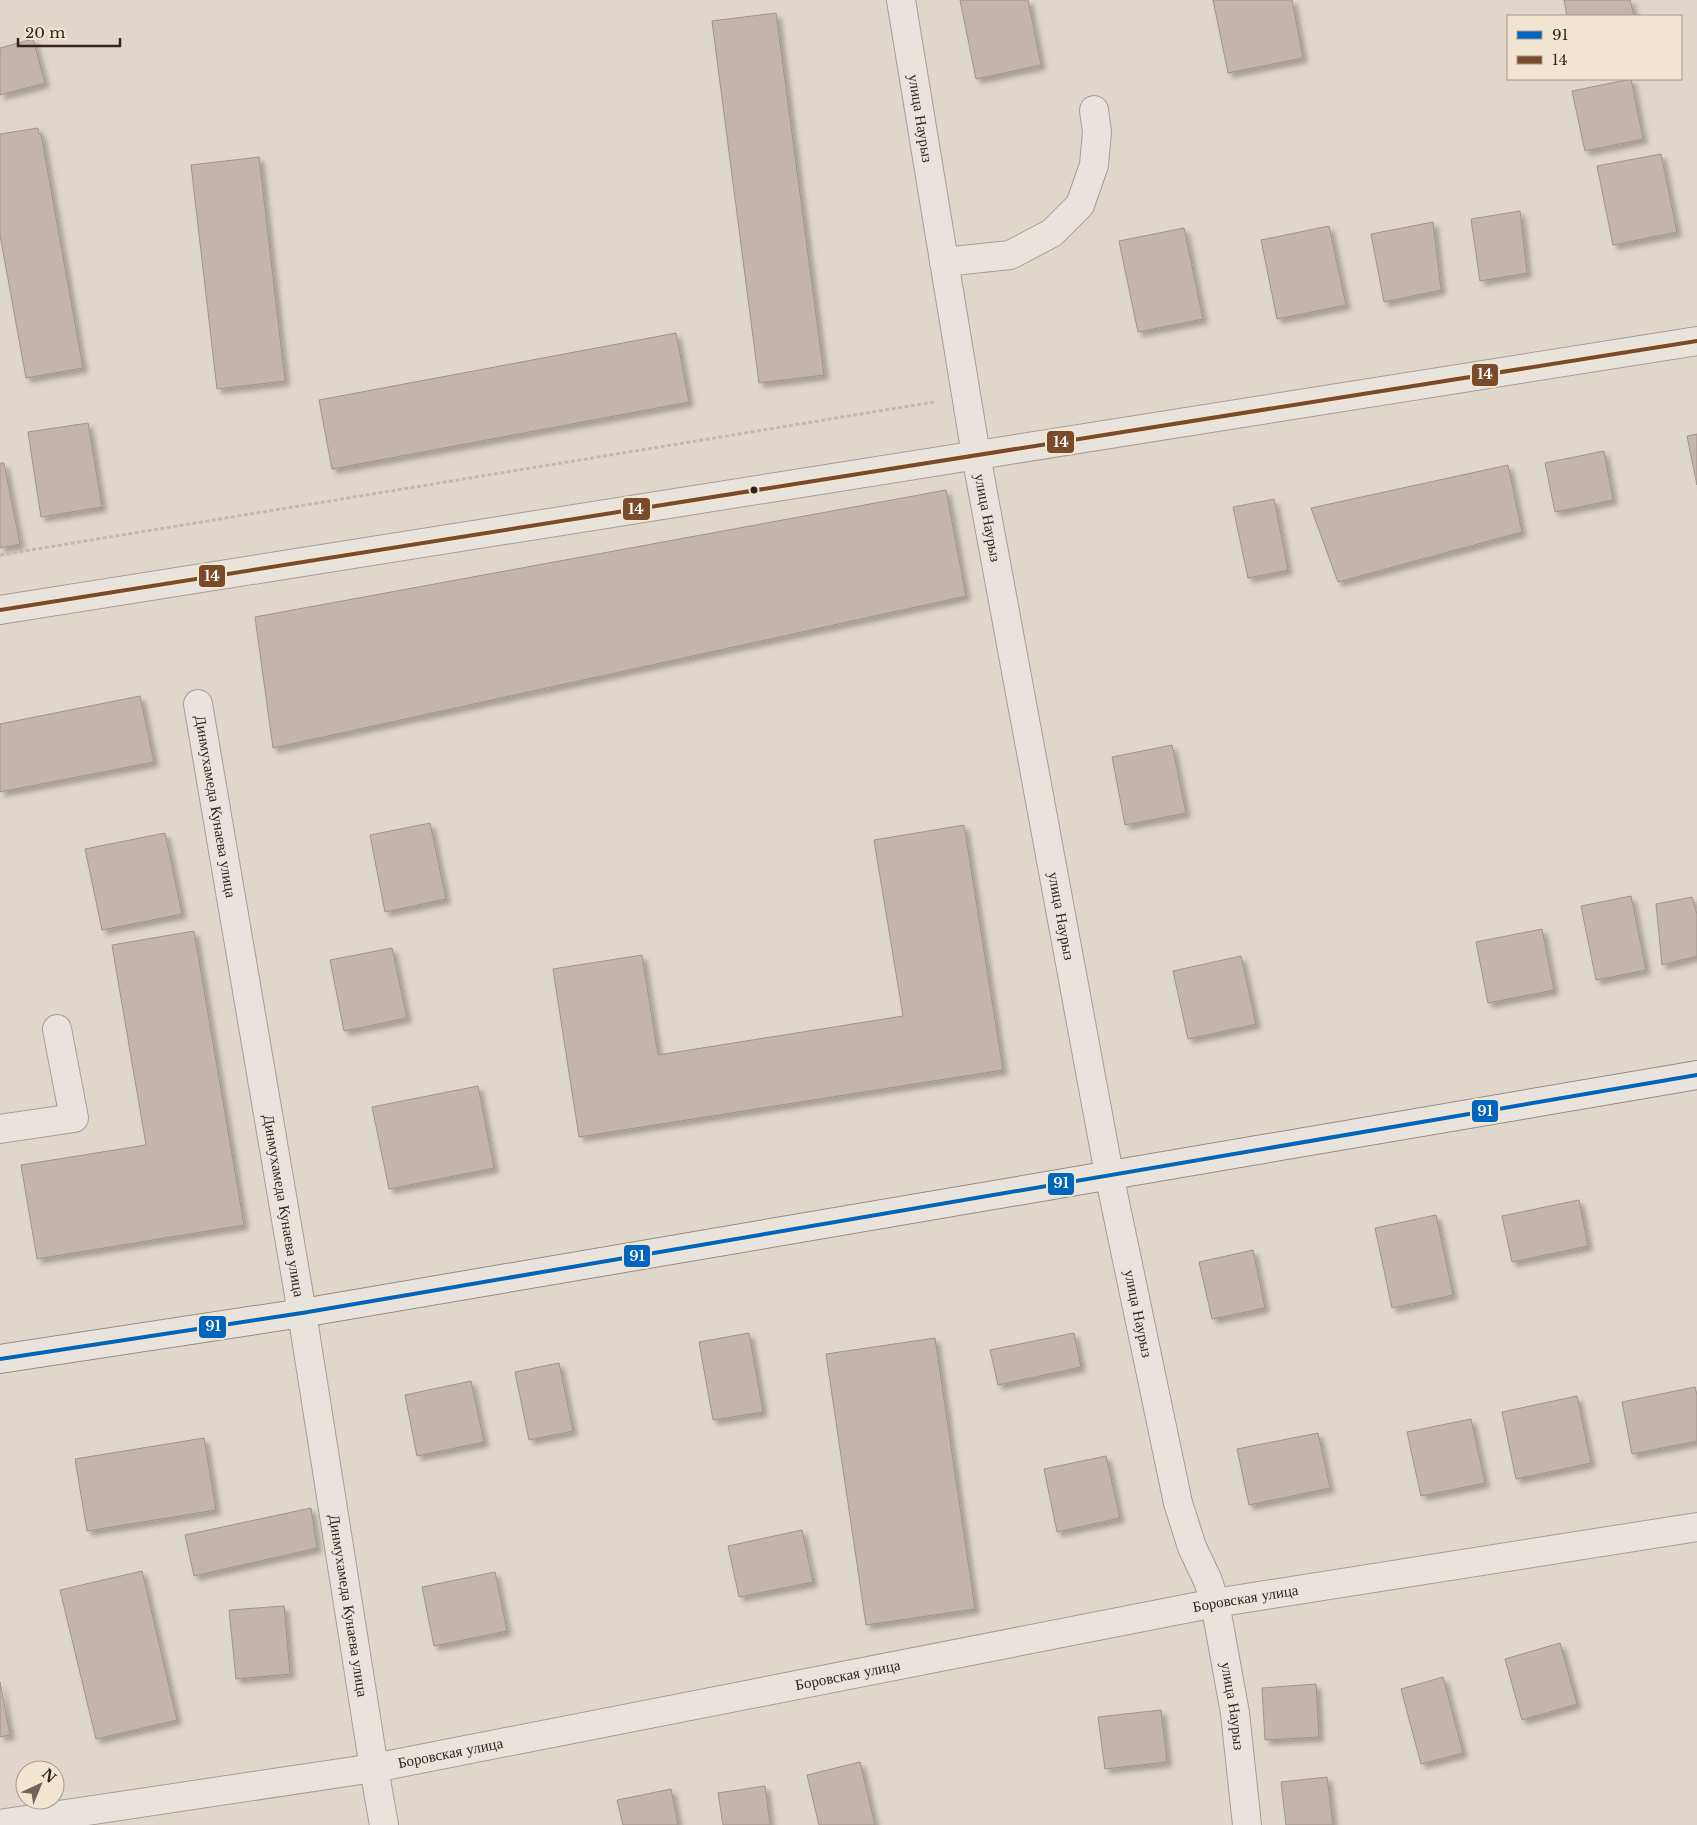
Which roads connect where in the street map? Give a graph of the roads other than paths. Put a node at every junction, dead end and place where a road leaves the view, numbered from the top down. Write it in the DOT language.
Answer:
graph roads {
  1 [pos="901,0"];
  2 [pos="1094,110"];
  3 [pos="944,262"];
  4 [pos="1697,341"];
  5 [pos="976,455"];
  6 [pos="0,610"];
  7 [pos="198,704"];
  8 [pos="57,1028"];
  9 [pos="1697,1074"];
  10 [pos="0,1129"];
  11 [pos="1109,1174"];
  12 [pos="302,1313"];
  13 [pos="0,1359"];
  14 [pos="1697,1527"];
  15 [pos="1215,1603"];
  16 [pos="374,1768"];
  17 [pos="0,1824"];
  18 [pos="384,1825"];
  19 [pos="1246,1825"];
  1 -- 3 [label="street, улица Наурыз"];
  2 -- 3 [label="street"];
  3 -- 5 [label="street, улица Наурыз"];
  4 -- 5 [label="street"];
  5 -- 6 [label="street"];
  5 -- 11 [label="street, улица Наурыз"];
  7 -- 12 [label="street, Динмухамеда Кунаева улица"];
  8 -- 10 [label="street"];
  9 -- 11 [label="street"];
  11 -- 12 [label="street"];
  11 -- 15 [label="street, улица Наурыз"];
  12 -- 13 [label="street"];
  12 -- 16 [label="street, Динмухамеда Кунаева улица"];
  14 -- 15 [label="street, Боровская улица"];
  15 -- 16 [label="street, Боровская улица"];
  15 -- 19 [label="street, улица Наурыз"];
  16 -- 17 [label="street, Боровская улица"];
  16 -- 18 [label="street, Динмухамеда Кунаева улица"];
}
